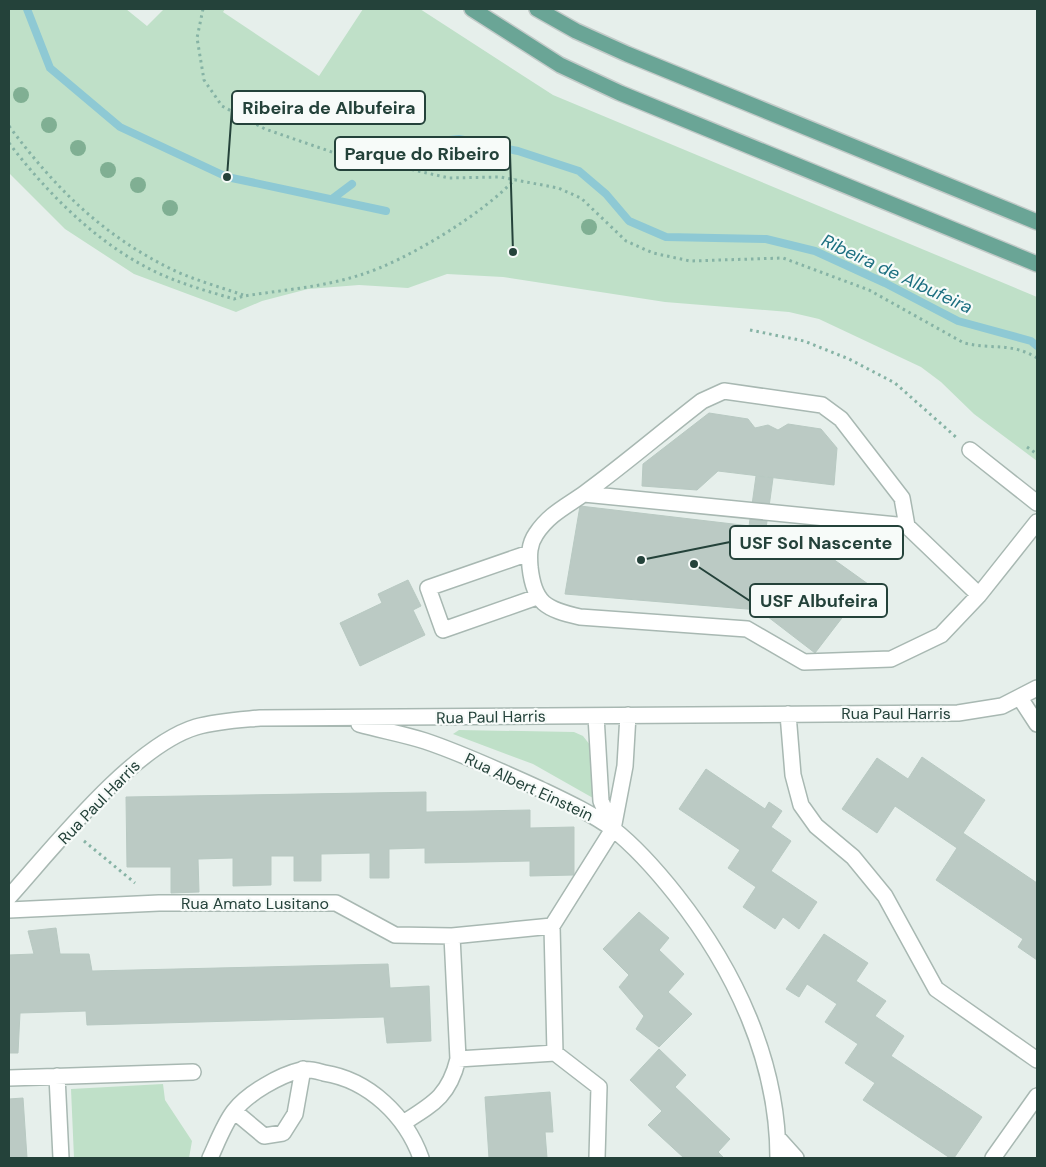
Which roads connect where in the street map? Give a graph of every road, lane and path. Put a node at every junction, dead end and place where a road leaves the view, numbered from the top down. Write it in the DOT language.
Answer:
graph roads {
  1 [pos="203,9"];
  2 [pos="472,9"];
  3 [pos="537,9"];
  4 [pos="9,126"];
  5 [pos="9,143"];
  6 [pos="515,179"];
  7 [pos="1037,222"];
  8 [pos="1037,264"];
  9 [pos="244,296"];
  10 [pos="750,330"];
  11 [pos="1037,358"];
  12 [pos="1027,447"];
  13 [pos="970,450"];
  14 [pos="1037,454"];
  15 [pos="584,494"];
  16 [pos="1037,504"];
  17 [pos="1037,522"];
  18 [pos="907,526"];
  19 [pos="529,553"];
  20 [pos="979,595"];
  21 [pos="537,597"];
  22 [pos="1037,688"];
  23 [pos="1020,698"];
  24 [pos="788,714"];
  25 [pos="628,715"];
  26 [pos="596,716"];
  27 [pos="338,719"];
  28 [pos="1037,724"];
  29 [pos="70,829"];
  30 [pos="613,829"];
  31 [pos="9,897"];
  32 [pos="159,903"];
  33 [pos="9,910"];
  34 [pos="552,926"];
  35 [pos="452,936"];
  36 [pos="555,1052"];
  37 [pos="458,1059"];
  38 [pos="1037,1060"];
  39 [pos="303,1069"];
  40 [pos="193,1072"];
  41 [pos="58,1076"];
  42 [pos="9,1078"];
  43 [pos="1037,1096"];
  44 [pos="234,1111"];
  45 [pos="403,1123"];
  46 [pos="778,1138"];
  47 [pos="61,1158"];
  48 [pos="210,1158"];
  49 [pos="422,1158"];
  50 [pos="597,1158"];
  51 [pos="778,1158"];
  52 [pos="796,1158"];
  53 [pos="993,1158"];
  1 -- 6 [label="path"];
  2 -- 8 [label="main road"];
  3 -- 7 [label="main road"];
  4 -- 9 [label="path"];
  5 -- 9 [label="path"];
  6 -- 9 [label="path"];
  6 -- 11 [label="path"];
  10 -- 13 [label="path"];
  12 -- 14 [label="path"];
  13 -- 16 [label="street"];
  15 -- 18 [label="street"];
  15 -- 18 [label="street"];
  15 -- 19 [label="street"];
  17 -- 20 [label="street"];
  18 -- 20 [label="street"];
  19 -- 21 [label="street"];
  19 -- 21 [label="street"];
  20 -- 21 [label="street"];
  22 -- 23 [label="street, Rua Paul Harris"];
  23 -- 24 [label="street, Rua Paul Harris"];
  23 -- 28 [label="street"];
  24 -- 25 [label="street, Rua Paul Harris"];
  24 -- 38 [label="street"];
  25 -- 26 [label="street, Rua Paul Harris"];
  25 -- 30 [label="street"];
  26 -- 27 [label="street, Rua Paul Harris"];
  26 -- 30 [label="street"];
  27 -- 29 [label="street, Rua Paul Harris"];
  27 -- 30 [label="street, Rua Albert Einstein"];
  29 -- 31 [label="street, Rua Paul Harris"];
  29 -- 32 [label="path"];
  30 -- 34 [label="street"];
  30 -- 46 [label="street, Rua Albert Einstein"];
  32 -- 33 [label="street, Rua Amato Lusitano"];
  32 -- 35 [label="street, Rua Amato Lusitano"];
  34 -- 35 [label="street, Rua Amato Lusitano"];
  34 -- 36 [label="street"];
  35 -- 37 [label="street"];
  36 -- 37 [label="street"];
  36 -- 50 [label="street"];
  37 -- 45 [label="street"];
  39 -- 44 [label="street"];
  39 -- 44 [label="street"];
  39 -- 45 [label="street"];
  40 -- 41 [label="street"];
  41 -- 42 [label="street"];
  41 -- 47 [label="street"];
  43 -- 53 [label="street"];
  44 -- 48 [label="street"];
  45 -- 49 [label="street"];
  46 -- 51 [label="street, Rua Albert Einstein"];
  46 -- 52 [label="street"];
}
